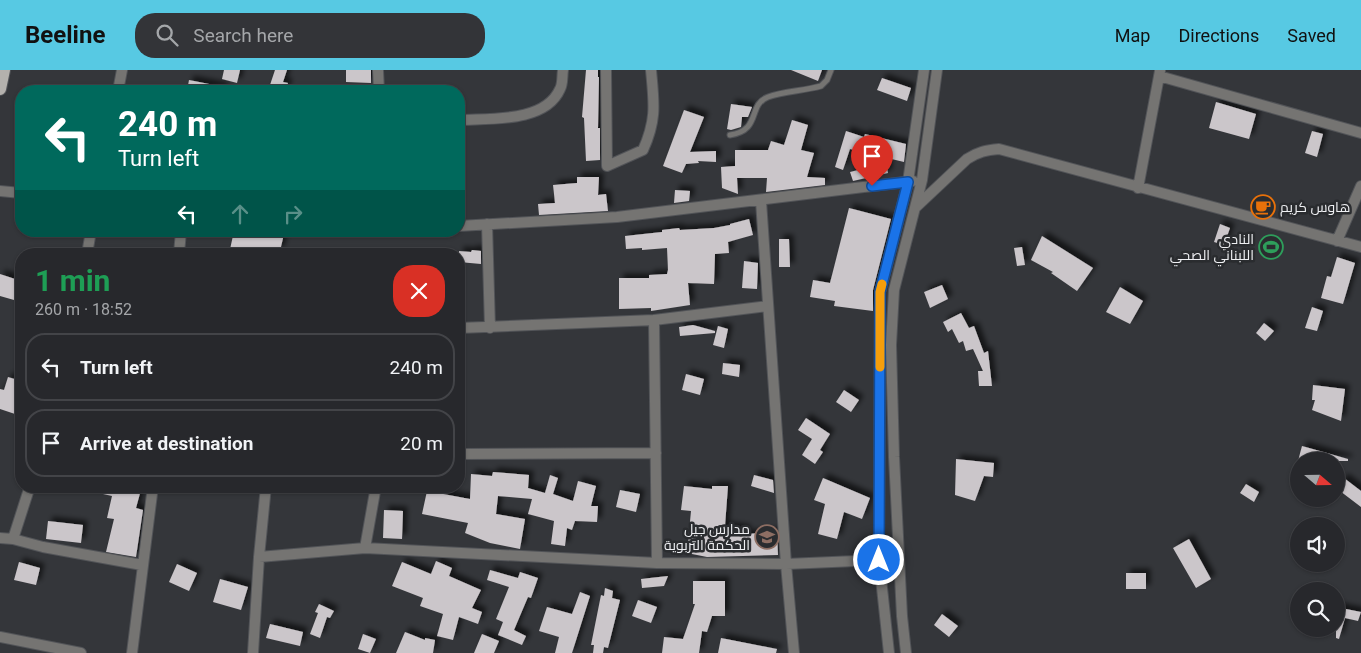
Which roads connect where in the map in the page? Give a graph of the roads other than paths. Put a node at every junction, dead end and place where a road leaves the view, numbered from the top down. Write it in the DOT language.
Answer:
graph roads {
  1 [pos="4,70"];
  2 [pos="122,70"];
  3 [pos="378,70"];
  4 [pos="563,70"];
  5 [pos="606,70"];
  6 [pos="652,70"];
  7 [pos="831,70"];
  8 [pos="924,70"];
  9 [pos="937,70"];
  10 [pos="1160,73"];
  11 [pos="119,85"];
  12 [pos="379,85"];
  13 [pos="0,89"];
  14 [pos="465,120"];
  15 [pos="1361,133"];
  16 [pos="730,135"];
  17 [pos="922,180"];
  18 [pos="908,182"];
  19 [pos="1361,186"];
  20 [pos="1138,188"];
  21 [pos="0,191"];
  22 [pos="15,192"];
  23 [pos="760,201"];
  24 [pos="915,207"];
  25 [pos="487,224"];
  26 [pos="465,226"];
  27 [pos="1337,241"];
  28 [pos="1361,248"];
  29 [pos="768,306"];
  30 [pos="654,320"];
  31 [pos="465,328"];
  32 [pos="490,328"];
  33 [pos="656,453"];
  34 [pos="465,454"];
  35 [pos="28,493"];
  36 [pos="153,493"];
  37 [pos="265,493"];
  38 [pos="375,493"];
  39 [pos="0,538"];
  40 [pos="13,539"];
  41 [pos="365,548"];
  42 [pos="259,557"];
  43 [pos="879,560"];
  44 [pos="657,563"];
  45 [pos="786,564"];
  46 [pos="142,565"];
  47 [pos="0,637"];
  48 [pos="82,653"];
  49 [pos="132,653"];
  50 [pos="253,653"];
  51 [pos="794,653"];
  52 [pos="889,653"];
  53 [pos="906,653"];
  1 -- 13 [label="main road"];
  2 -- 11 [label="street"];
  3 -- 12 [label="street"];
  4 -- 14 [label="street"];
  5 -- 6 [label="street"];
  7 -- 16 [label="lane"];
  8 -- 18 [label="street"];
  9 -- 17 [label="street"];
  10 -- 15 [label="street"];
  10 -- 20 [label="street"];
  17 -- 18 [label="street"];
  17 -- 24 [label="street"];
  18 -- 23 [label="street"];
  18 -- 43 [label="street"];
  19 -- 27 [label="street"];
  20 -- 24 [label="street"];
  20 -- 27 [label="street"];
  21 -- 22 [label="street"];
  23 -- 25 [label="street"];
  23 -- 29 [label="street"];
  24 -- 53 [label="street"];
  25 -- 26 [label="street"];
  25 -- 32 [label="street"];
  27 -- 28 [label="street"];
  29 -- 30 [label="street"];
  29 -- 45 [label="street"];
  30 -- 32 [label="street"];
  30 -- 33 [label="street"];
  31 -- 32 [label="street"];
  33 -- 34 [label="street"];
  33 -- 44 [label="street"];
  35 -- 40 [label="street"];
  36 -- 46 [label="street"];
  37 -- 42 [label="street"];
  38 -- 41 [label="street"];
  39 -- 40 [label="street"];
  40 -- 46 [label="street"];
  41 -- 42 [label="street"];
  41 -- 44 [label="street"];
  42 -- 50 [label="street"];
  43 -- 45 [label="street"];
  43 -- 52 [label="street"];
  44 -- 45 [label="street"];
  45 -- 51 [label="street"];
  46 -- 49 [label="street"];
  47 -- 48 [label="street"];
}
